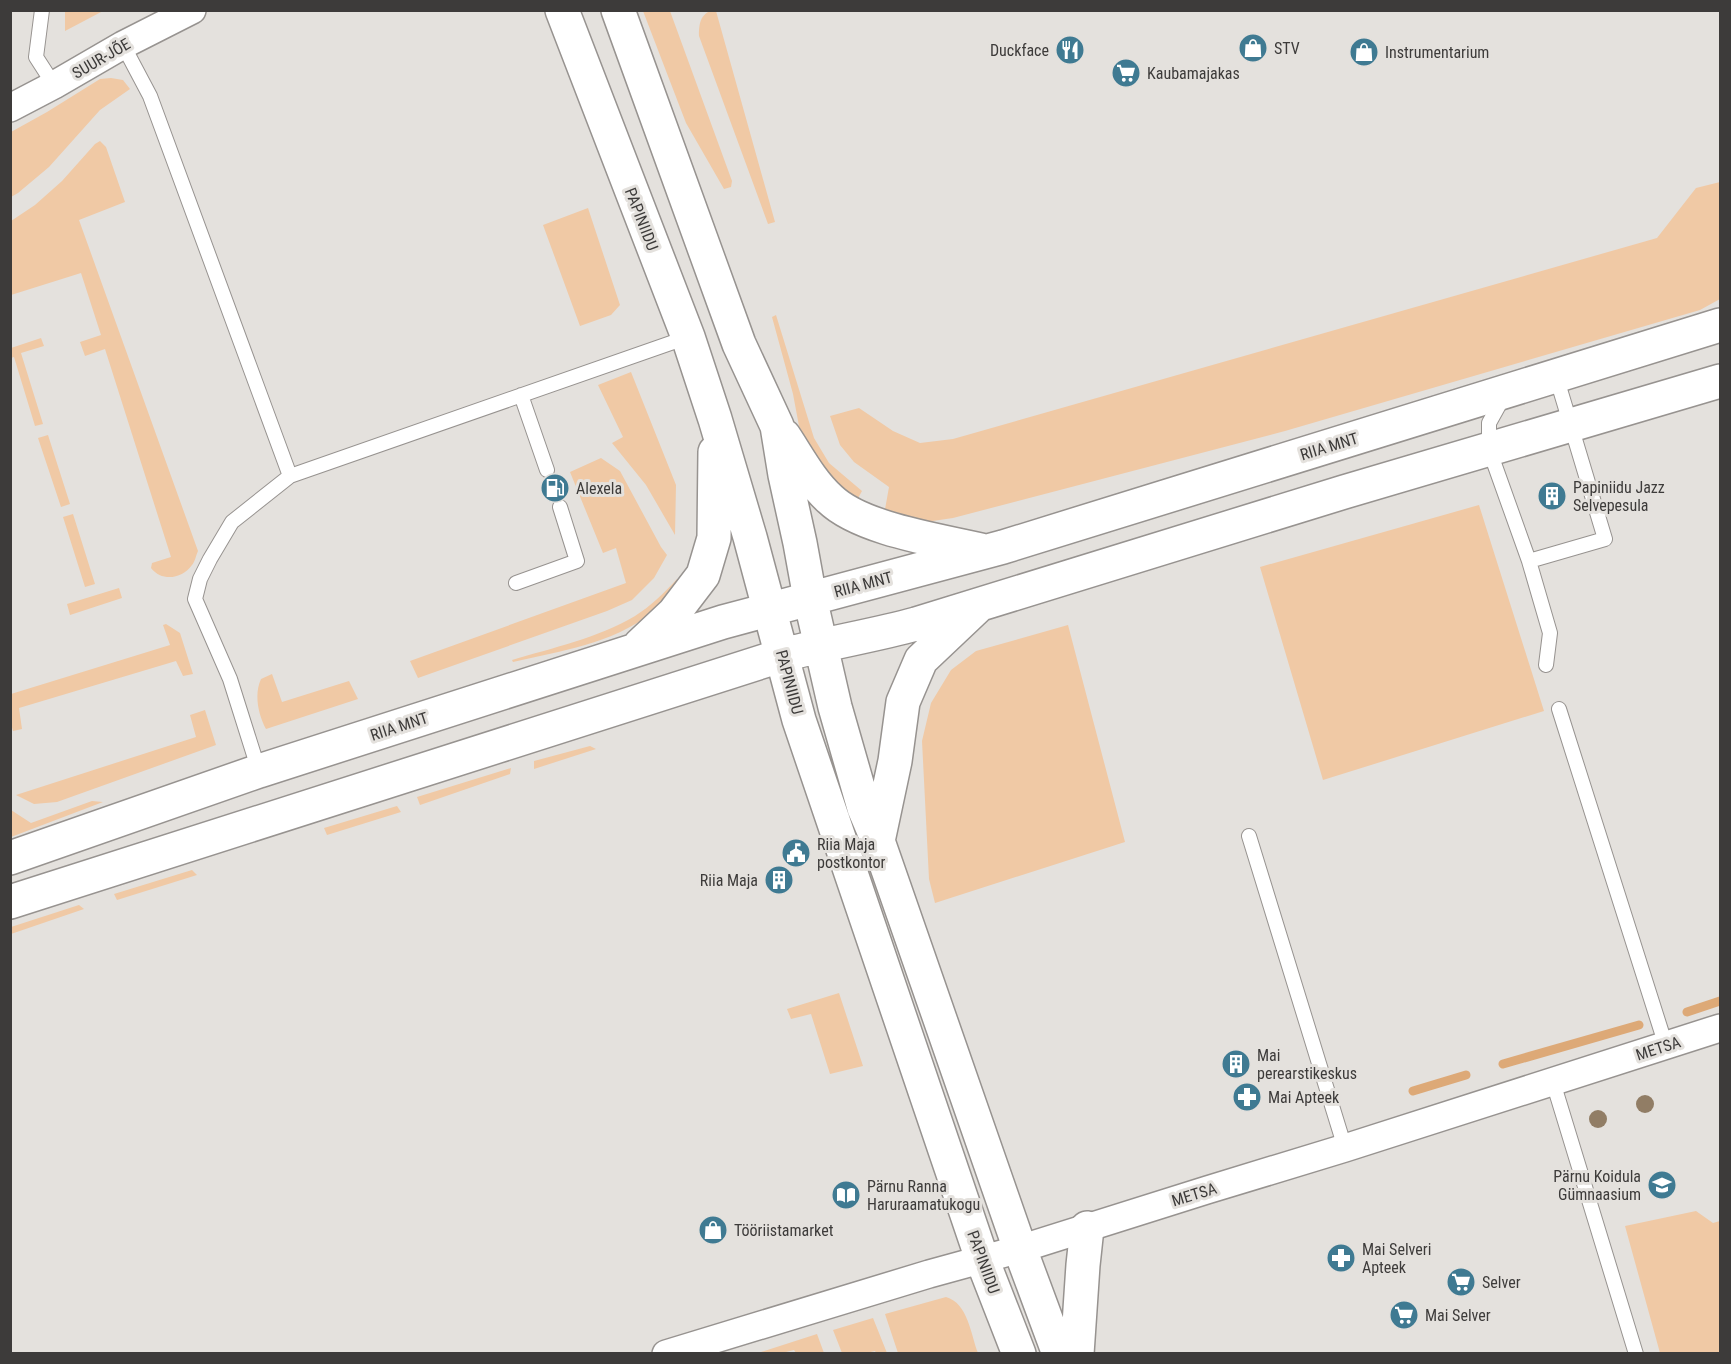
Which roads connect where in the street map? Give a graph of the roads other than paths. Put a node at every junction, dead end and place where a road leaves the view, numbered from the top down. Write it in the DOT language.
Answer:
graph roads {
  1 [pos="42,10"];
  2 [pos="192,10"];
  3 [pos="562,10"];
  4 [pos="618,10"];
  5 [pos="123,45"];
  6 [pos="54,86"];
  7 [pos="10,108"];
  8 [pos="1720,325"];
  9 [pos="687,338"];
  10 [pos="1556,376"];
  11 [pos="1720,381"];
  12 [pos="1508,390"];
  13 [pos="520,395"];
  14 [pos="715,419"];
  15 [pos="1570,424"];
  16 [pos="777,426"];
  17 [pos="1490,449"];
  18 [pos="547,470"];
  19 [pos="290,476"];
  20 [pos="560,507"];
  21 [pos="985,551"];
  22 [pos="1529,561"];
  23 [pos="516,583"];
  24 [pos="810,598"];
  25 [pos="981,603"];
  26 [pos="770,609"];
  27 [pos="820,645"];
  28 [pos="635,651"];
  29 [pos="783,655"];
  30 [pos="1546,665"];
  31 [pos="1559,709"];
  32 [pos="259,771"];
  33 [pos="1249,836"];
  34 [pos="878,841"];
  35 [pos="10,858"];
  36 [pos="10,902"];
  37 [pos="1717,1029"];
  38 [pos="1666,1046"];
  39 [pos="1553,1082"];
  40 [pos="1345,1148"];
  41 [pos="1087,1228"];
  42 [pos="1020,1249"];
  43 [pos="982,1259"];
  44 [pos="666,1353"];
  45 [pos="1019,1353"];
  46 [pos="1059,1353"];
  47 [pos="1077,1353"];
  48 [pos="1636,1353"];
  1 -- 6 [label="lane"];
  2 -- 5 [label="street, SUUR-JÕE"];
  3 -- 9 [label="main road, PAPINIIDU"];
  4 -- 16 [label="main road"];
  5 -- 6 [label="street, SUUR-JÕE"];
  5 -- 19 [label="lane"];
  6 -- 7 [label="street, SUUR-JÕE"];
  8 -- 10 [label="main road, RIIA MNT"];
  9 -- 13 [label="lane"];
  9 -- 14 [label="main road, PAPINIIDU"];
  10 -- 12 [label="main road, RIIA MNT"];
  10 -- 15 [label="lane"];
  11 -- 15 [label="main road"];
  12 -- 17 [label="lane"];
  12 -- 21 [label="main road, RIIA MNT"];
  13 -- 18 [label="lane"];
  13 -- 19 [label="lane"];
  14 -- 26 [label="main road, PAPINIIDU"];
  14 -- 28 [label="main road"];
  15 -- 17 [label="main road"];
  15 -- 22 [label="lane"];
  16 -- 21 [label="main road"];
  16 -- 24 [label="main road"];
  17 -- 22 [label="lane"];
  17 -- 25 [label="main road"];
  19 -- 32 [label="lane"];
  20 -- 23 [label="lane"];
  21 -- 24 [label="main road, RIIA MNT"];
  22 -- 30 [label="lane"];
  24 -- 26 [label="main road, RIIA MNT"];
  24 -- 27 [label="main road"];
  25 -- 27 [label="main road"];
  25 -- 34 [label="main road"];
  26 -- 28 [label="main road, RIIA MNT"];
  26 -- 29 [label="main road, PAPINIIDU"];
  27 -- 29 [label="main road"];
  27 -- 34 [label="main road"];
  28 -- 32 [label="main road, RIIA MNT"];
  29 -- 36 [label="main road"];
  29 -- 43 [label="main road, PAPINIIDU"];
  31 -- 38 [label="lane"];
  32 -- 35 [label="main road, RIIA MNT"];
  33 -- 40 [label="lane"];
  34 -- 42 [label="main road"];
  37 -- 38 [label="street, METSA"];
  38 -- 39 [label="street, METSA"];
  39 -- 40 [label="street, METSA"];
  39 -- 48 [label="lane"];
  40 -- 41 [label="street, METSA"];
  41 -- 42 [label="street, METSA"];
  41 -- 47 [label="main road"];
  42 -- 43 [label="street, METSA"];
  42 -- 46 [label="main road"];
  43 -- 44 [label="street, METSA"];
  43 -- 45 [label="main road, PAPINIIDU"];
}
